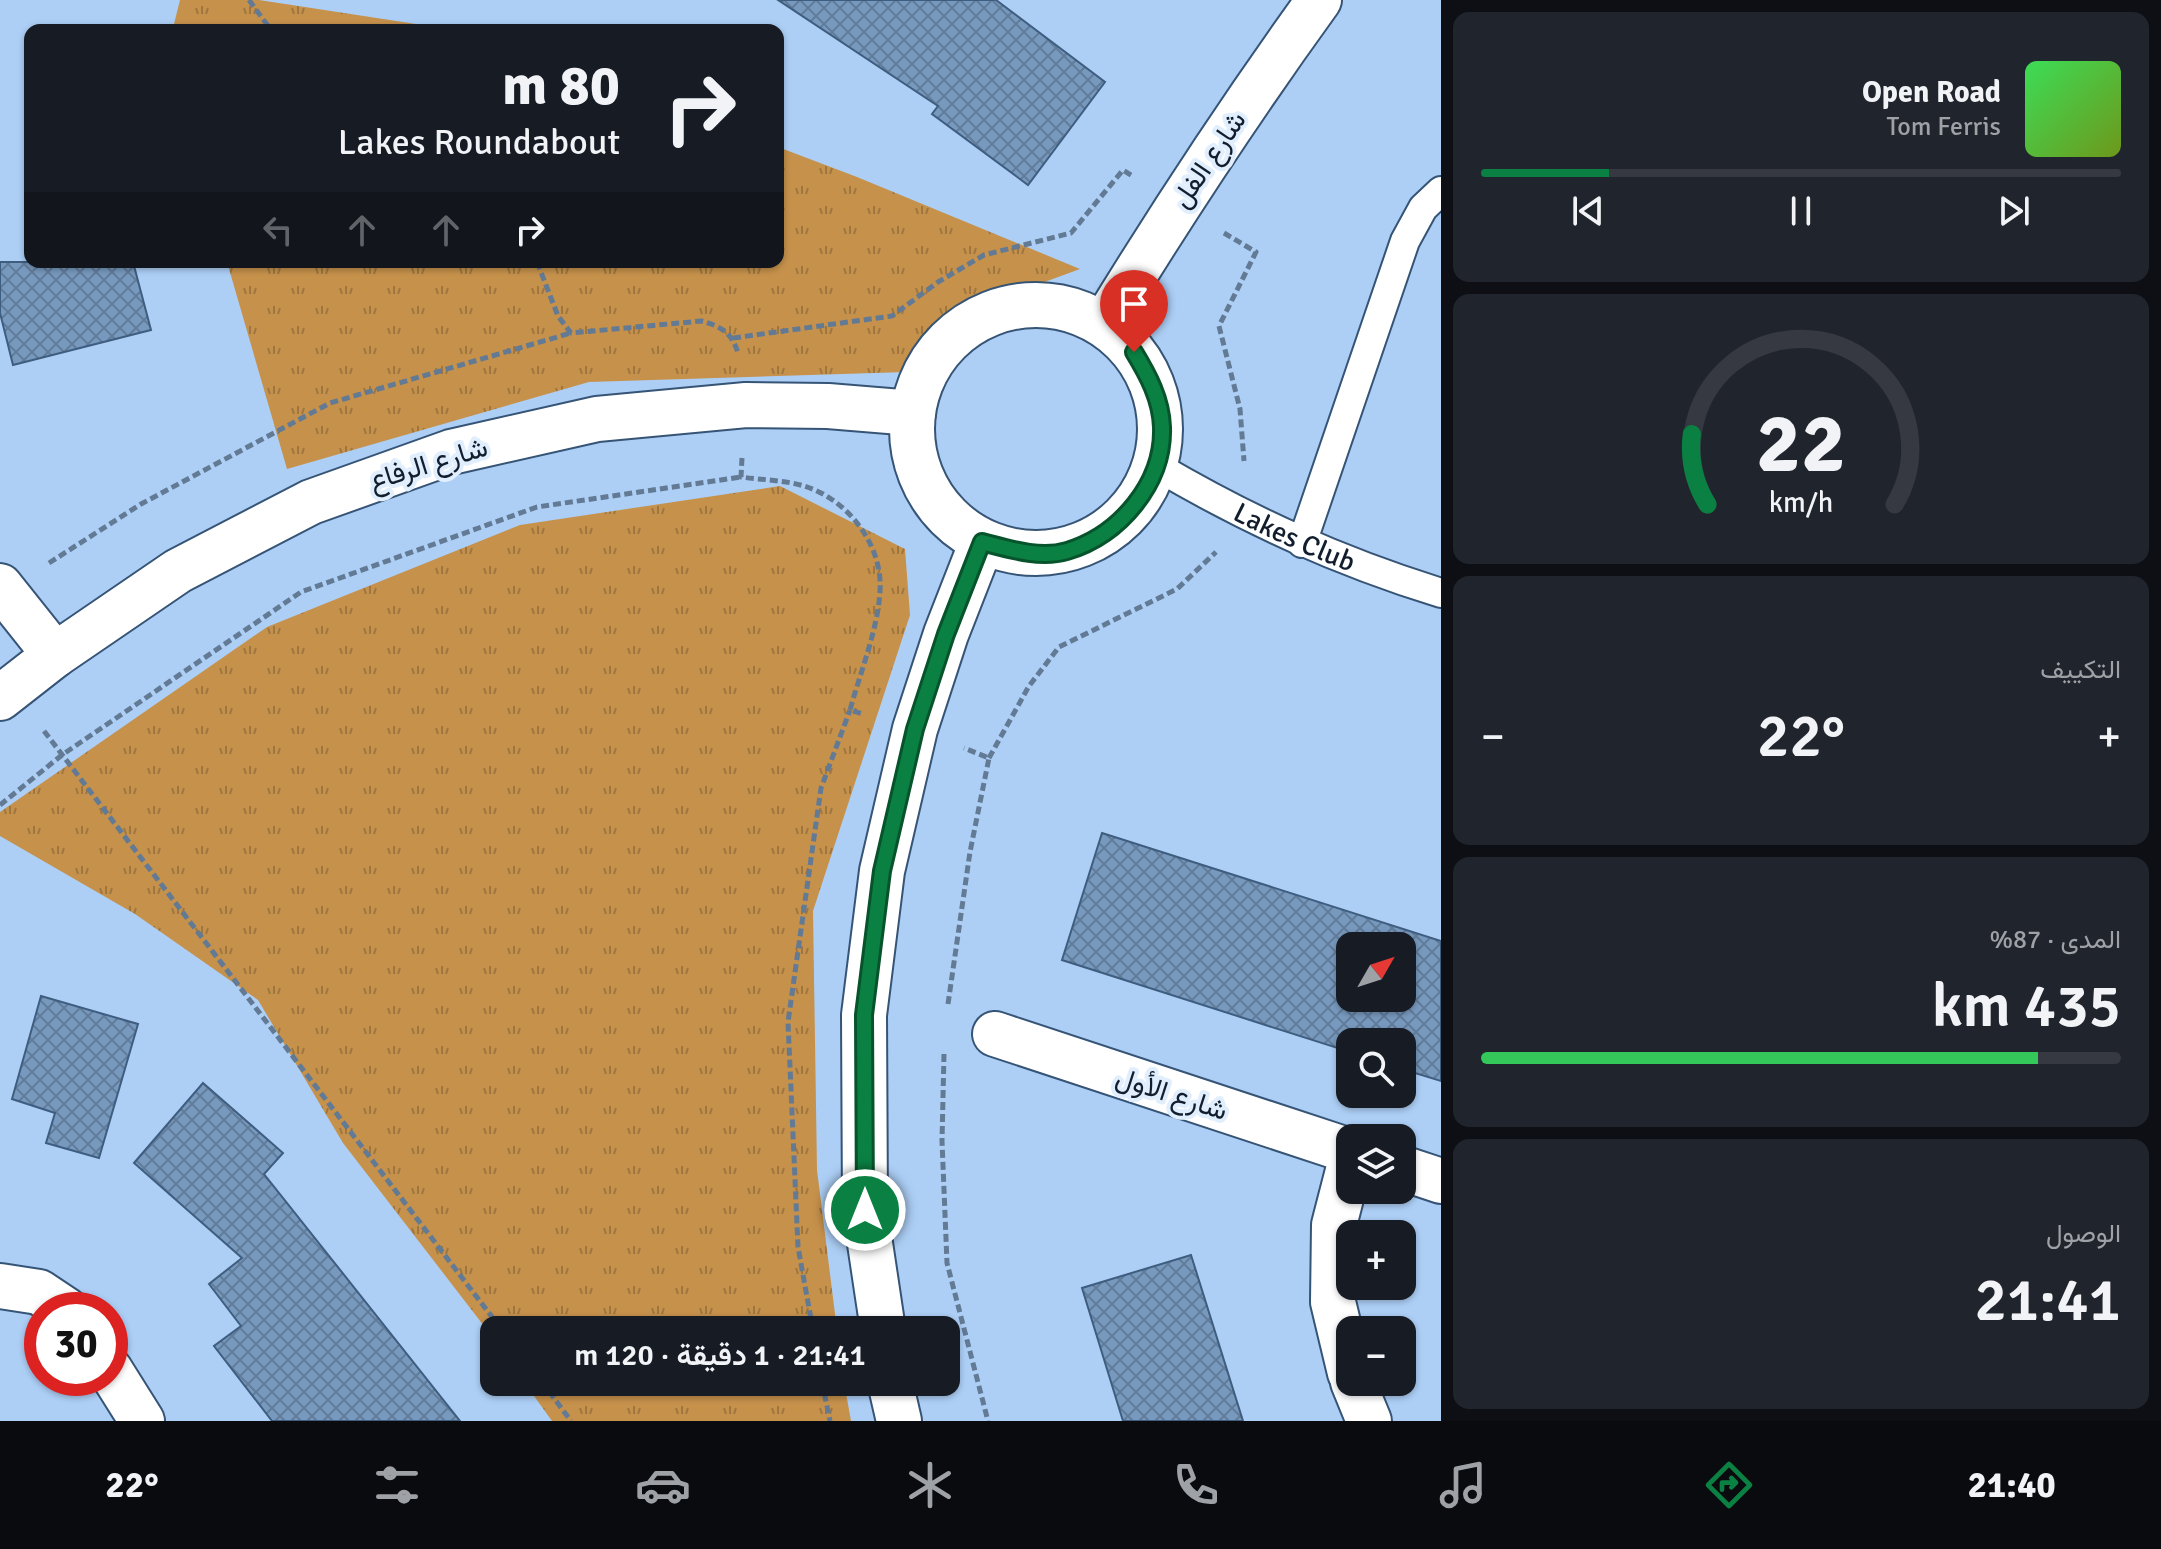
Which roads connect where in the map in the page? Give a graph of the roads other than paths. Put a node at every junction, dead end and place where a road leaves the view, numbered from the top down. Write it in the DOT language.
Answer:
graph roads {
  1 [pos="1319,0"];
  2 [pos="1441,191"];
  3 [pos="1104,324"];
  4 [pos="913,413"];
  5 [pos="1156,466"];
  6 [pos="982,542"];
  7 [pos="1302,543"];
  8 [pos="3,589"];
  9 [pos="1441,593"];
  10 [pos="55,655"];
  11 [pos="6,694"];
  12 [pos="995,1034"];
  13 [pos="1336,1146"];
  14 [pos="1416,1173"];
  15 [pos="1441,1181"];
  16 [pos="1339,1204"];
  17 [pos="0,1286"];
  18 [pos="39,1292"];
  19 [pos="881,1316"];
  20 [pos="1336,1316"];
  21 [pos="126,1396"];
  22 [pos="893,1396"];
  23 [pos="1359,1396"];
  24 [pos="142,1421"];
  25 [pos="899,1421"];
  26 [pos="1369,1421"];
  1 -- 3 [label="street, شارع الفل"];
  2 -- 7 [label="lane"];
  3 -- 4 [label="street"];
  3 -- 5 [label="street"];
  4 -- 6 [label="street"];
  4 -- 10 [label="street, شارع الرفاع"];
  5 -- 6 [label="street"];
  5 -- 7 [label="lane, Lakes Club"];
  6 -- 19 [label="street"];
  7 -- 9 [label="lane, Lakes Club"];
  8 -- 10 [label="street"];
  10 -- 11 [label="street, شارع الرفاع"];
  12 -- 13 [label="street, شارع الأول"];
  14 -- 15 [label="street"];
  16 -- 20 [label="street"];
  17 -- 18 [label="street"];
  21 -- 24 [label="street"];
  22 -- 25 [label="street"];
  23 -- 26 [label="street"];
}
